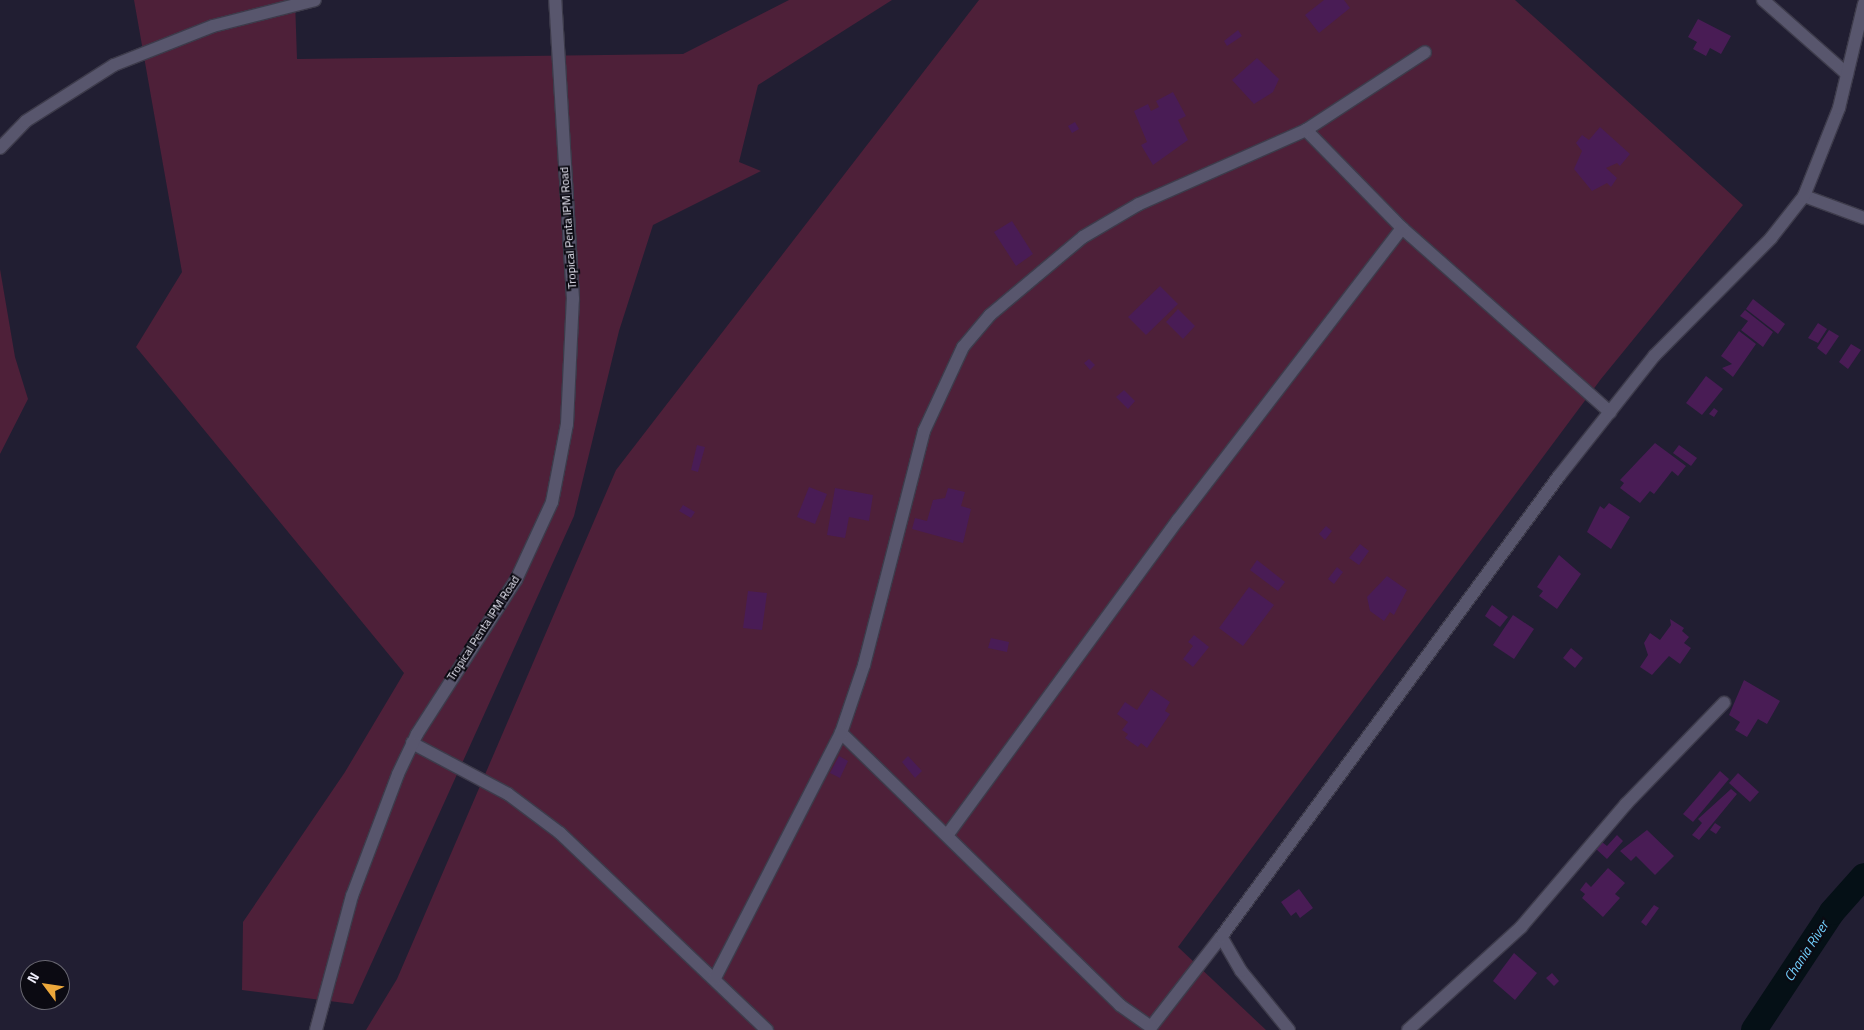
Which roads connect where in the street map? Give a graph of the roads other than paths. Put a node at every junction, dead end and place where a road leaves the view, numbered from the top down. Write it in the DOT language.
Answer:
graph roads {
  1 [pos="315,0"];
  2 [pos="555,0"];
  3 [pos="1763,0"];
  4 [pos="1864,4"];
  5 [pos="1425,52"];
  6 [pos="1847,74"];
  7 [pos="1306,130"];
  8 [pos="0,148"];
  9 [pos="1804,196"];
  10 [pos="1864,218"];
  11 [pos="1402,228"];
  12 [pos="1610,412"];
  13 [pos="1724,703"];
  14 [pos="841,733"];
  15 [pos="412,743"];
  16 [pos="948,834"];
  17 [pos="1221,937"];
  18 [pos="715,978"];
  19 [pos="1150,1028"];
  20 [pos="316,1030"];
  21 [pos="767,1030"];
  22 [pos="1289,1030"];
  23 [pos="1408,1030"];
  1 -- 8 [label="street"];
  2 -- 15 [label="street, Tropical Penta IPM Road"];
  3 -- 6 [label="street"];
  4 -- 6 [label="street"];
  5 -- 7 [label="street"];
  6 -- 9 [label="street"];
  7 -- 11 [label="street"];
  7 -- 14 [label="street"];
  9 -- 10 [label="street"];
  9 -- 12 [label="street"];
  11 -- 12 [label="street"];
  11 -- 16 [label="street"];
  12 -- 17 [label="street"];
  13 -- 23 [label="street"];
  14 -- 16 [label="street"];
  14 -- 18 [label="street"];
  15 -- 18 [label="street"];
  15 -- 20 [label="street, Tropical Penta IPM Road"];
  16 -- 19 [label="street"];
  17 -- 19 [label="street"];
  17 -- 22 [label="street"];
  18 -- 21 [label="street"];
}
